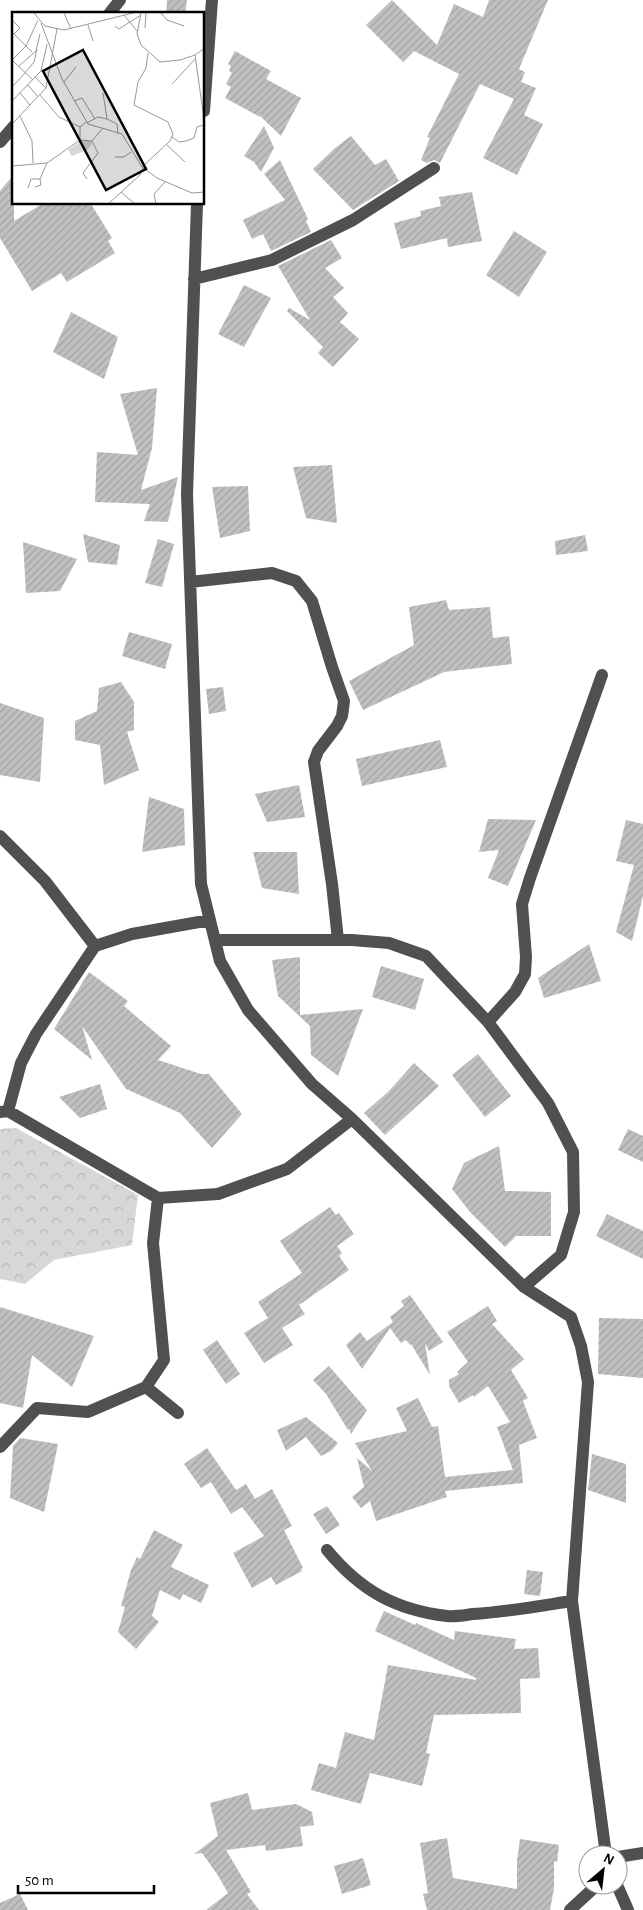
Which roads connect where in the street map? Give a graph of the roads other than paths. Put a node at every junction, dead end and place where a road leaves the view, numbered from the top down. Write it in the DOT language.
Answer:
graph roads {
  1 [pos="120,0"];
  2 [pos="212,0"];
  3 [pos="111,12"];
  4 [pos="205,97"];
  5 [pos="12,128"];
  6 [pos="0,142"];
  7 [pos="434,168"];
  8 [pos="197,205"];
  9 [pos="194,278"];
  10 [pos="190,582"];
  11 [pos="602,674"];
  12 [pos="0,836"];
  13 [pos="210,920"];
  14 [pos="215,940"];
  15 [pos="338,940"];
  16 [pos="95,946"];
  17 [pos="488,1022"];
  18 [pos="4,1112"];
  19 [pos="352,1119"];
  20 [pos="158,1198"];
  21 [pos="524,1287"];
  22 [pos="146,1387"];
  23 [pos="178,1413"];
  24 [pos="0,1447"];
  25 [pos="327,1550"];
  26 [pos="572,1601"];
  27 [pos="605,1845"];
  28 [pos="643,1853"];
  29 [pos="628,1855"];
  30 [pos="586,1895"];
  31 [pos="621,1895"];
  32 [pos="570,1910"];
  33 [pos="628,1910"];
  1 -- 3 [label="street"];
  2 -- 4 [label="street"];
  5 -- 6 [label="street"];
  7 -- 9 [label="street"];
  8 -- 9 [label="street"];
  9 -- 10 [label="street"];
  10 -- 13 [label="street"];
  10 -- 15 [label="street"];
  11 -- 17 [label="street"];
  12 -- 16 [label="street"];
  13 -- 14 [label="street"];
  13 -- 16 [label="street"];
  14 -- 15 [label="street"];
  14 -- 19 [label="street"];
  15 -- 17 [label="street"];
  16 -- 18 [label="street"];
  17 -- 21 [label="street"];
  18 -- 20 [label="street"];
  19 -- 20 [label="street"];
  19 -- 21 [label="street"];
  20 -- 22 [label="street"];
  21 -- 26 [label="street"];
  22 -- 23 [label="street"];
  22 -- 24 [label="street"];
  25 -- 26 [label="street"];
  26 -- 27 [label="street"];
  28 -- 29 [label="street"];
  30 -- 32 [label="street"];
  31 -- 33 [label="street"];
}
